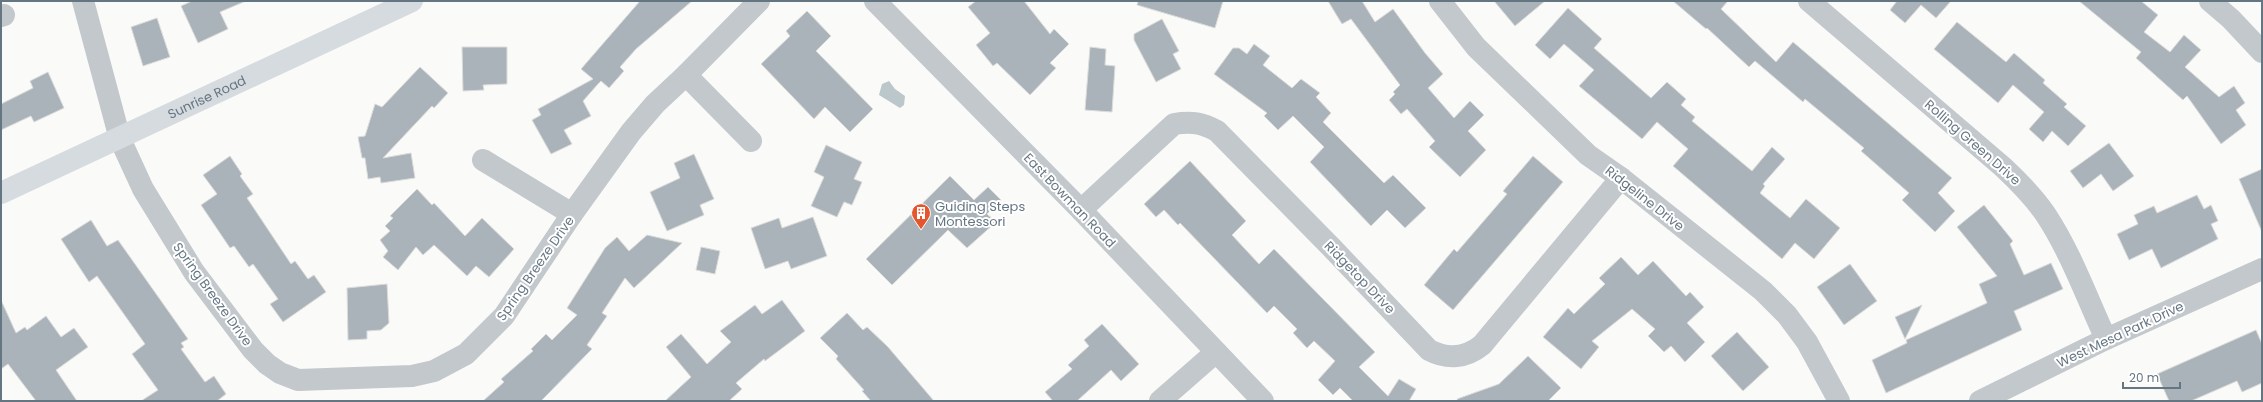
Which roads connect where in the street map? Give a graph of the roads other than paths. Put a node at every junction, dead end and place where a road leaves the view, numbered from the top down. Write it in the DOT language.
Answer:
graph roads {
  1 [pos="83,1"];
  2 [pos="412,1"];
  3 [pos="759,1"];
  4 [pos="875,1"];
  5 [pos="1440,1"];
  6 [pos="1809,1"];
  7 [pos="2210,1"];
  8 [pos="2262,52"];
  9 [pos="686,75"];
  10 [pos="120,139"];
  11 [pos="751,141"];
  12 [pos="483,160"];
  13 [pos="1621,178"];
  14 [pos="1,193"];
  15 [pos="1081,210"];
  16 [pos="572,214"];
  17 [pos="2262,269"];
  18 [pos="2106,339"];
  19 [pos="1216,352"];
  20 [pos="1160,401"];
  21 [pos="1263,401"];
  22 [pos="1839,401"];
  23 [pos="1980,401"];
  1 -- 10 [label="street, Spring Breeze Drive"];
  2 -- 10 [label="main road, Sunrise Road"];
  3 -- 9 [label="street, Spring Breeze Drive"];
  4 -- 15 [label="street, East Bowman Road"];
  5 -- 13 [label="street, Ridgeline Drive"];
  6 -- 18 [label="street, Rolling Green Drive"];
  7 -- 8 [label="street"];
  9 -- 11 [label="street"];
  9 -- 16 [label="street, Spring Breeze Drive"];
  10 -- 14 [label="main road, Sunrise Road"];
  10 -- 16 [label="street, Spring Breeze Drive"];
  12 -- 16 [label="street"];
  13 -- 15 [label="street, Ridgetop Drive"];
  13 -- 22 [label="street, Ridgeline Drive"];
  15 -- 19 [label="street, East Bowman Road"];
  17 -- 18 [label="street, West Mesa Park Drive"];
  18 -- 23 [label="street, West Mesa Park Drive"];
  19 -- 20 [label="street"];
  19 -- 21 [label="street, East Bowman Road"];
}
